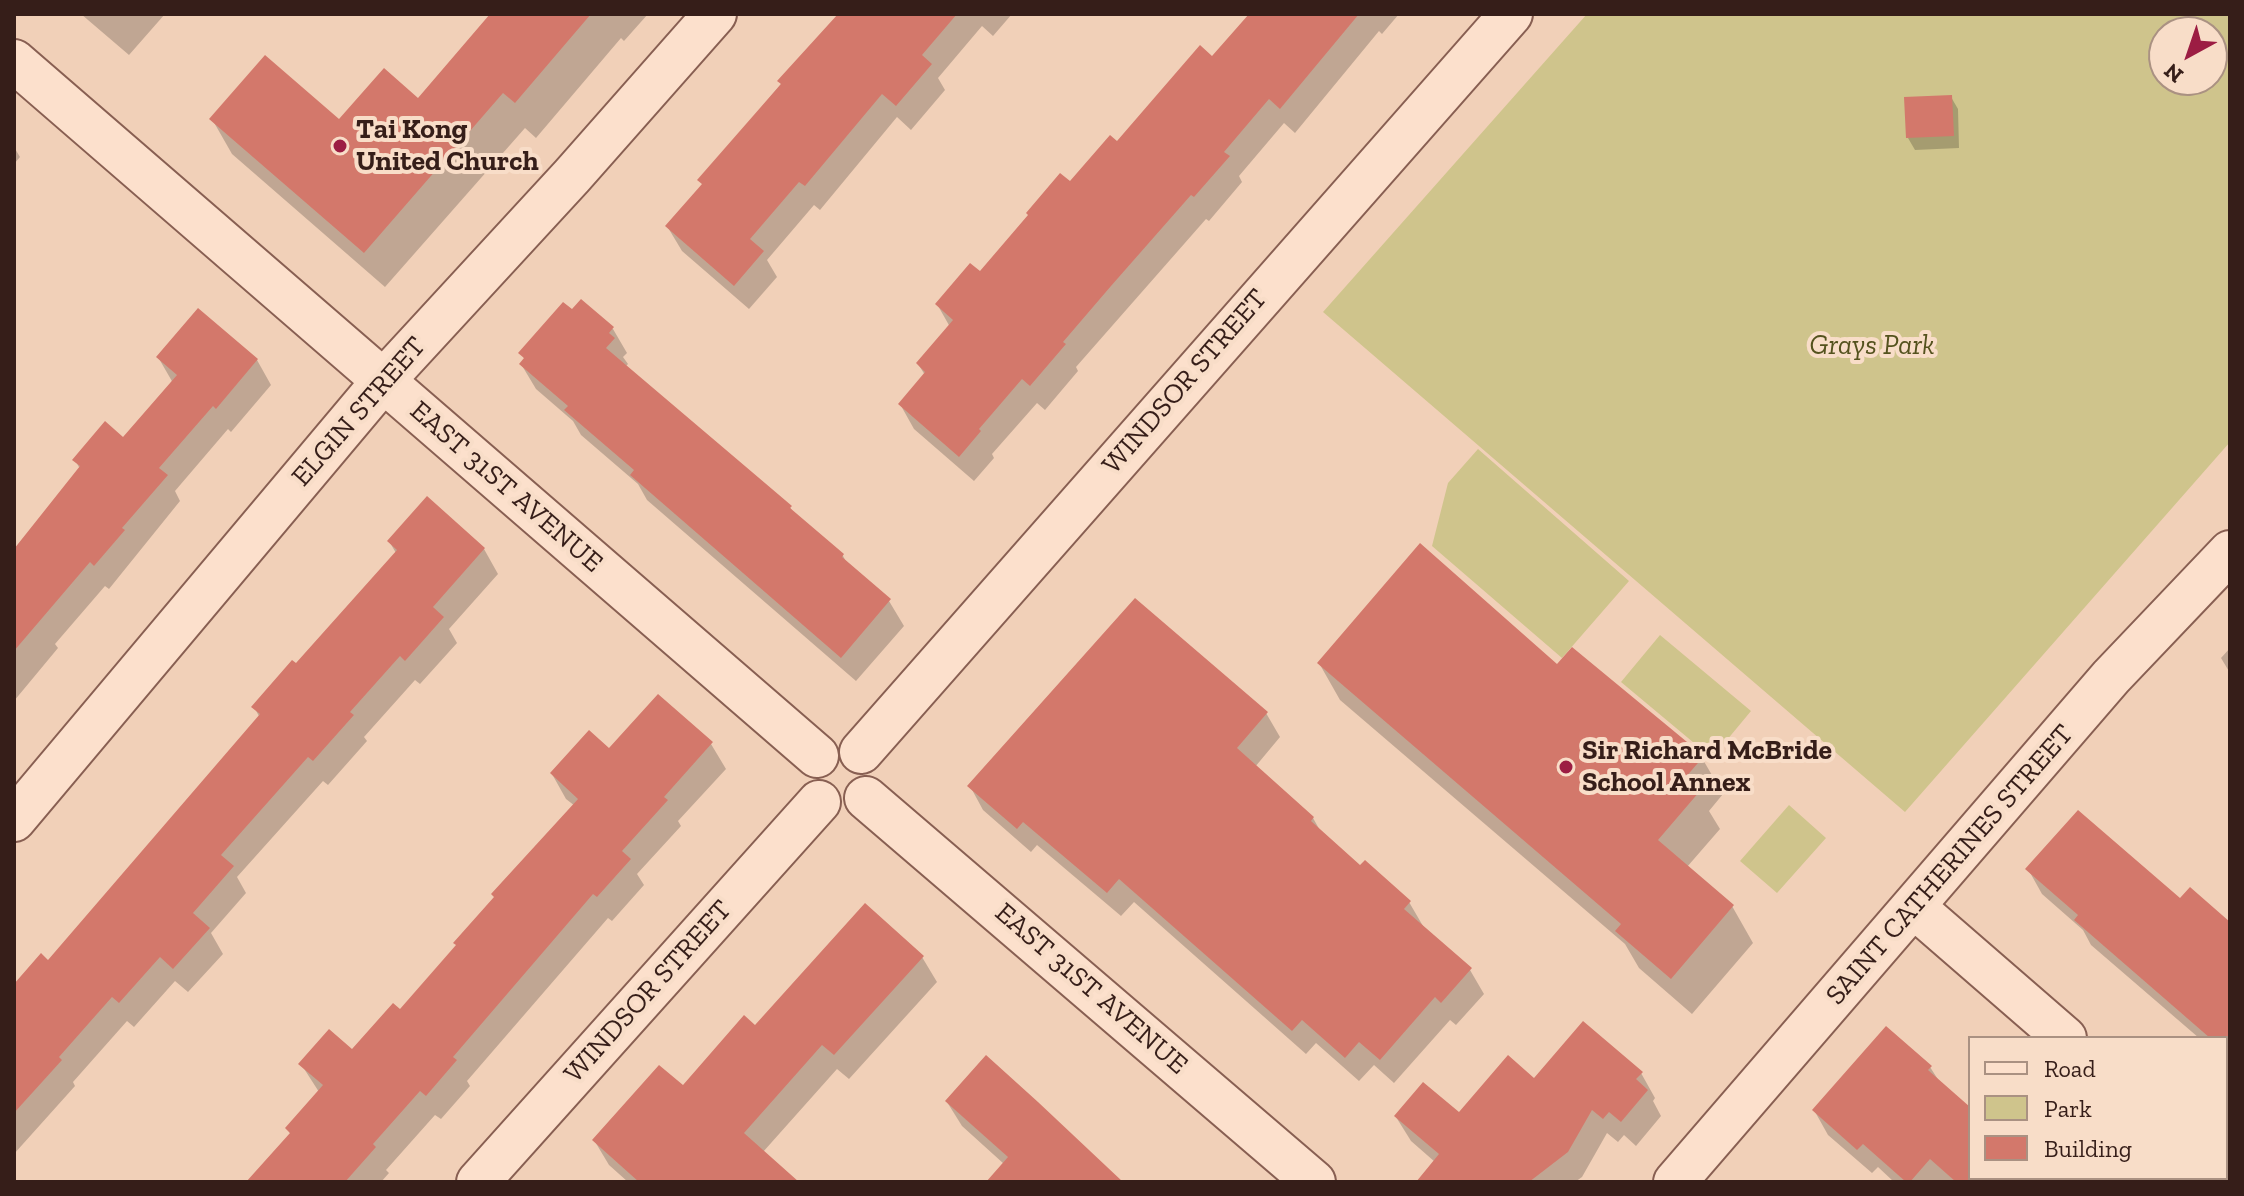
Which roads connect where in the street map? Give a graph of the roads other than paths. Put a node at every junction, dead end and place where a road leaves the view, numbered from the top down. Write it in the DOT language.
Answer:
graph roads {
  1 [pos="715,14"];
  2 [pos="1511,14"];
  3 [pos="14,61"];
  4 [pos="384,380"];
  5 [pos="2230,552"];
  6 [pos="861,752"];
  7 [pos="817,756"];
  8 [pos="866,798"];
  9 [pos="819,802"];
  10 [pos="14,820"];
  11 [pos="1914,907"];
  12 [pos="2063,1036"];
  13 [pos="500,1174"];
  14 [pos="1314,1182"];
  15 [pos="1675,1182"];
  1 -- 4 [label="street, ELGIN STREET"];
  2 -- 6 [label="street, WINDSOR STREET"];
  3 -- 4 [label="street, EAST 31ST AVENUE"];
  4 -- 7 [label="street, EAST 31ST AVENUE"];
  4 -- 10 [label="street, ELGIN STREET"];
  5 -- 11 [label="street, SAINT CATHERINES STREET"];
  6 -- 7 [label="street"];
  6 -- 8 [label="street"];
  7 -- 9 [label="street"];
  8 -- 9 [label="street"];
  8 -- 14 [label="street, EAST 31ST AVENUE"];
  9 -- 13 [label="street, WINDSOR STREET"];
  11 -- 12 [label="street"];
  11 -- 15 [label="street, SAINT CATHERINES STREET"];
}
